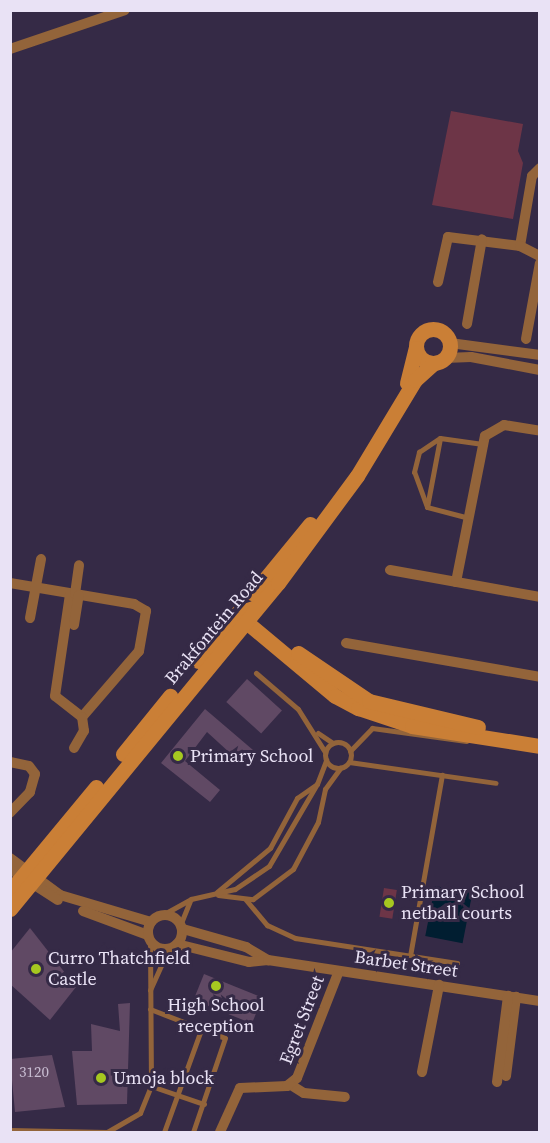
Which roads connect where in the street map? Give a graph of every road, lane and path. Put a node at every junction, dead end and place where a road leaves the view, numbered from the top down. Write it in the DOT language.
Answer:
graph roads {
  1 [pos="125,10"];
  2 [pos="10,49"];
  3 [pos="540,168"];
  4 [pos="482,239"];
  5 [pos="520,246"];
  6 [pos="540,256"];
  7 [pos="540,263"];
  8 [pos="438,282"];
  9 [pos="467,324"];
  10 [pos="526,339"];
  11 [pos="450,343"];
  12 [pos="416,348"];
  13 [pos="540,355"];
  14 [pos="440,361"];
  15 [pos="540,370"];
  16 [pos="540,431"];
  17 [pos="440,438"];
  18 [pos="483,444"];
  19 [pos="341,489"];
  20 [pos="427,507"];
  21 [pos="469,518"];
  22 [pos="41,558"];
  23 [pos="79,565"];
  24 [pos="390,570"];
  25 [pos="456,582"];
  26 [pos="10,583"];
  27 [pos="36,588"];
  28 [pos="74,594"];
  29 [pos="540,597"];
  30 [pos="243,615"];
  31 [pos="30,618"];
  32 [pos="74,625"];
  33 [pos="346,643"];
  34 [pos="280,649"];
  35 [pos="211,660"];
  36 [pos="256,673"];
  37 [pos="540,677"];
  38 [pos="82,717"];
  39 [pos="316,733"];
  40 [pos="540,738"];
  41 [pos="500,741"];
  42 [pos="333,743"];
  43 [pos="540,746"];
  44 [pos="74,748"];
  45 [pos="325,752"];
  46 [pos="351,753"];
  47 [pos="326,760"];
  48 [pos="365,761"];
  49 [pos="10,762"];
  50 [pos="349,762"];
  51 [pos="340,768"];
  52 [pos="442,775"];
  53 [pos="496,783"];
  54 [pos="317,784"];
  55 [pos="10,813"];
  56 [pos="10,858"];
  57 [pos="26,875"];
  58 [pos="10,891"];
  59 [pos="210,895"];
  60 [pos="191,899"];
  61 [pos="246,900"];
  62 [pos="10,909"];
  63 [pos="164,914"];
  64 [pos="151,922"];
  65 [pos="182,926"];
  66 [pos="149,937"];
  67 [pos="173,946"];
  68 [pos="410,956"];
  69 [pos="268,960"];
  70 [pos="457,963"];
  71 [pos="339,971"];
  72 [pos="438,985"];
  73 [pos="149,993"];
  74 [pos="512,997"];
  75 [pos="540,1001"];
  76 [pos="150,1009"];
  77 [pos="202,1027"];
  78 [pos="422,1072"];
  79 [pos="501,1079"];
  80 [pos="291,1085"];
  81 [pos="151,1086"];
  82 [pos="177,1095"];
  83 [pos="345,1097"];
  84 [pos="204,1104"];
  85 [pos="10,1130"];
  86 [pos="164,1132"];
  87 [pos="193,1132"];
  88 [pos="220,1132"];
  1 -- 2 [label="street"];
  3 -- 5 [label="street"];
  4 -- 5 [label="street"];
  4 -- 8 [label="street"];
  4 -- 9 [label="street"];
  5 -- 6 [label="street"];
  7 -- 10 [label="street"];
  11 -- 12 [label="street"];
  11 -- 13 [label="street"];
  11 -- 14 [label="street"];
  12 -- 14 [label="street"];
  12 -- 19 [label="street, Brakfontein Road"];
  14 -- 15 [label="street"];
  14 -- 19 [label="street, Brakfontein Road"];
  16 -- 18 [label="street"];
  17 -- 18 [label="lane"];
  17 -- 20 [label="lane"];
  17 -- 20 [label="lane"];
  18 -- 21 [label="street"];
  19 -- 30 [label="street, Brakfontein Road"];
  20 -- 21 [label="lane"];
  21 -- 25 [label="street"];
  22 -- 27 [label="street"];
  23 -- 28 [label="street"];
  24 -- 25 [label="street"];
  25 -- 29 [label="street"];
  26 -- 27 [label="street"];
  27 -- 28 [label="street"];
  27 -- 31 [label="street"];
  28 -- 32 [label="street"];
  28 -- 38 [label="street"];
  28 -- 38 [label="street"];
  30 -- 34 [label="street"];
  30 -- 35 [label="street, Brakfontein Road"];
  30 -- 40 [label="street"];
  30 -- 57 [label="street, Brakfontein Road"];
  33 -- 37 [label="street"];
  34 -- 35 [label="street"];
  34 -- 41 [label="street"];
  35 -- 57 [label="street, Brakfontein Road"];
  36 -- 39 [label="lane"];
  38 -- 44 [label="street"];
  39 -- 42 [label="lane"];
  39 -- 45 [label="lane"];
  41 -- 43 [label="street"];
  41 -- 46 [label="lane"];
  42 -- 45 [label="lane"];
  42 -- 46 [label="lane"];
  45 -- 47 [label="lane"];
  46 -- 48 [label="lane"];
  46 -- 50 [label="lane"];
  47 -- 51 [label="lane"];
  47 -- 54 [label="lane"];
  48 -- 50 [label="lane"];
  48 -- 52 [label="lane"];
  49 -- 55 [label="street"];
  50 -- 51 [label="lane"];
  51 -- 61 [label="lane"];
  52 -- 53 [label="lane"];
  52 -- 68 [label="lane"];
  54 -- 59 [label="lane"];
  54 -- 59 [label="lane"];
  56 -- 57 [label="street"];
  57 -- 58 [label="street, Brakfontein Road"];
  57 -- 62 [label="street, Brakfontein Road"];
  57 -- 64 [label="street"];
  57 -- 66 [label="street"];
  59 -- 60 [label="lane"];
  59 -- 61 [label="lane"];
  60 -- 63 [label="lane"];
  60 -- 65 [label="lane"];
  61 -- 68 [label="lane"];
  63 -- 64 [label="street"];
  63 -- 65 [label="street, Barbet Street"];
  64 -- 66 [label="street"];
  65 -- 67 [label="street"];
  65 -- 69 [label="street, Barbet Street"];
  66 -- 67 [label="street, Barbet Street"];
  66 -- 73 [label="lane"];
  67 -- 69 [label="street, Barbet Street"];
  67 -- 73 [label="lane"];
  68 -- 70 [label="lane"];
  69 -- 71 [label="street, Barbet Street"];
  71 -- 72 [label="street, Barbet Street"];
  71 -- 80 [label="street, Egret Street"];
  72 -- 74 [label="street, Barbet Street"];
  72 -- 78 [label="street"];
  73 -- 76 [label="lane"];
  74 -- 75 [label="street, Barbet Street"];
  74 -- 79 [label="street"];
  76 -- 77 [label="lane"];
  76 -- 81 [label="lane"];
  77 -- 82 [label="lane"];
  77 -- 84 [label="lane"];
  80 -- 83 [label="street"];
  80 -- 88 [label="street, Egret Street"];
  81 -- 82 [label="lane"];
  81 -- 85 [label="lane"];
  82 -- 84 [label="lane"];
  82 -- 86 [label="lane"];
  84 -- 87 [label="lane"];
}
